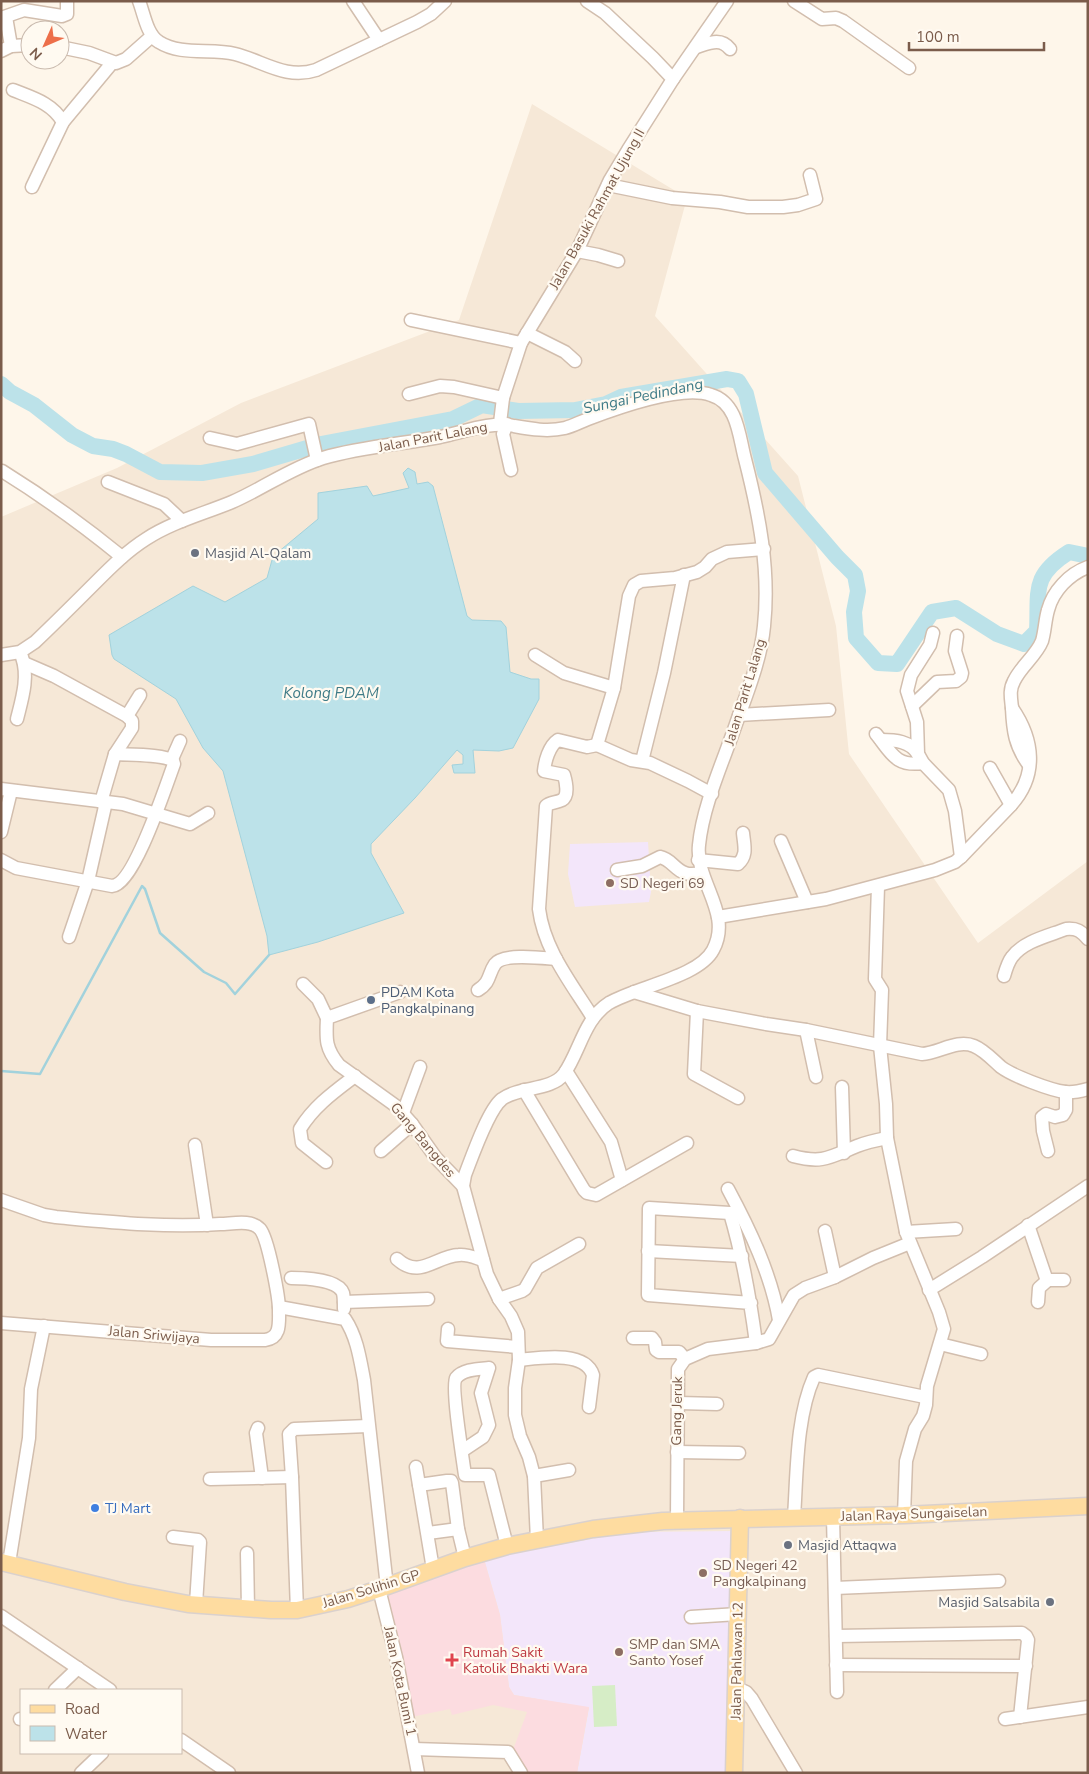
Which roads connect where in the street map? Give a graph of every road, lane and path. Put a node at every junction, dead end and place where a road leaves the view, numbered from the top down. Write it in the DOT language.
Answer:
graph roads {
  1 [pos="67,1"];
  2 [pos="139,1"];
  3 [pos="353,1"];
  4 [pos="445,1"];
  5 [pos="727,1"];
  6 [pos="794,1"];
  7 [pos="592,2"];
  8 [pos="24,6"];
  9 [pos="3,17"];
  10 [pos="152,36"];
  11 [pos="379,40"];
  12 [pos="20,46"];
  13 [pos="696,47"];
  14 [pos="6,48"];
  15 [pos="730,49"];
  16 [pos="70,50"];
  17 [pos="112,62"];
  18 [pos="909,68"];
  19 [pos="673,79"];
  20 [pos="13,90"];
  21 [pos="63,122"];
  22 [pos="810,175"];
  23 [pos="608,185"];
  24 [pos="32,187"];
  25 [pos="577,251"];
  26 [pos="618,261"];
  27 [pos="411,320"];
  28 [pos="524,338"];
  29 [pos="575,361"];
  30 [pos="408,394"];
  31 [pos="503,412"];
  32 [pos="210,438"];
  33 [pos="316,457"];
  34 [pos="511,470"];
  35 [pos="2,471"];
  36 [pos="108,482"];
  37 [pos="182,521"];
  38 [pos="764,549"];
  39 [pos="122,557"];
  40 [pos="1088,567"];
  41 [pos="684,575"];
  42 [pos="933,632"];
  43 [pos="957,636"];
  44 [pos="1,655"];
  45 [pos="534,655"];
  46 [pos="22,658"];
  47 [pos="614,688"];
  48 [pos="140,695"];
  49 [pos="912,706"];
  50 [pos="829,710"];
  51 [pos="739,715"];
  52 [pos="128,716"];
  53 [pos="17,719"];
  54 [pos="180,741"];
  55 [pos="597,745"];
  56 [pos="115,754"];
  57 [pos="172,759"];
  58 [pos="921,759"];
  59 [pos="642,761"];
  60 [pos="990,768"];
  61 [pos="6,790"];
  62 [pos="712,794"];
  63 [pos="103,802"];
  64 [pos="1011,806"];
  65 [pos="208,813"];
  66 [pos="156,814"];
  67 [pos="1,832"];
  68 [pos="743,833"];
  69 [pos="781,841"];
  70 [pos="960,857"];
  71 [pos="1,860"];
  72 [pos="698,860"];
  73 [pos="617,870"];
  74 [pos="702,873"];
  75 [pos="88,880"];
  76 [pos="878,886"];
  77 [pos="807,902"];
  78 [pos="718,917"];
  79 [pos="69,938"];
  80 [pos="1088,939"];
  81 [pos="556,959"];
  82 [pos="1004,976"];
  83 [pos="303,984"];
  84 [pos="478,990"];
  85 [pos="400,992"];
  86 [pos="634,992"];
  87 [pos="697,1011"];
  88 [pos="327,1018"];
  89 [pos="593,1018"];
  90 [pos="806,1030"];
  91 [pos="880,1046"];
  92 [pos="420,1067"];
  93 [pos="566,1071"];
  94 [pos="355,1076"];
  95 [pos="816,1077"];
  96 [pos="842,1088"];
  97 [pos="1088,1089"];
  98 [pos="524,1090"];
  99 [pos="1066,1092"];
  100 [pos="738,1098"];
  101 [pos="403,1113"];
  102 [pos="412,1124"];
  103 [pos="887,1138"];
  104 [pos="687,1143"];
  105 [pos="196,1145"];
  106 [pos="381,1151"];
  107 [pos="1048,1151"];
  108 [pos="844,1153"];
  109 [pos="793,1156"];
  110 [pos="326,1162"];
  111 [pos="622,1180"];
  112 [pos="463,1186"];
  113 [pos="1088,1186"];
  114 [pos="728,1189"];
  115 [pos="1,1200"];
  116 [pos="207,1225"];
  117 [pos="1028,1225"];
  118 [pos="956,1229"];
  119 [pos="825,1231"];
  120 [pos="908,1238"];
  121 [pos="579,1244"];
  122 [pos="648,1251"];
  123 [pos="742,1256"];
  124 [pos="397,1259"];
  125 [pos="483,1260"];
  126 [pos="834,1277"];
  127 [pos="291,1278"];
  128 [pos="1048,1280"];
  129 [pos="1064,1280"];
  130 [pos="929,1290"];
  131 [pos="499,1298"];
  132 [pos="428,1299"];
  133 [pos="344,1302"];
  134 [pos="1038,1302"];
  135 [pos="751,1303"];
  136 [pos="279,1307"];
  137 [pos="346,1318"];
  138 [pos="779,1320"];
  139 [pos="1,1324"];
  140 [pos="44,1326"];
  141 [pos="448,1329"];
  142 [pos="633,1338"];
  143 [pos="756,1343"];
  144 [pos="940,1344"];
  145 [pos="519,1353"];
  146 [pos="981,1354"];
  147 [pos="685,1359"];
  148 [pos="926,1397"];
  149 [pos="678,1403"];
  150 [pos="717,1404"];
  151 [pos="589,1407"];
  152 [pos="368,1426"];
  153 [pos="258,1428"];
  154 [pos="462,1451"];
  155 [pos="677,1452"];
  156 [pos="739,1453"];
  157 [pos="416,1467"];
  158 [pos="569,1470"];
  159 [pos="534,1476"];
  160 [pos="292,1477"];
  161 [pos="262,1478"];
  162 [pos="210,1479"];
  163 [pos="419,1485"];
  164 [pos="1088,1506"];
  165 [pos="904,1514"];
  166 [pos="833,1516"];
  167 [pos="794,1517"];
  168 [pos="740,1518"];
  169 [pos="677,1521"];
  170 [pos="458,1529"];
  171 [pos="428,1533"];
  172 [pos="173,1537"];
  173 [pos="537,1540"];
  174 [pos="507,1546"];
  175 [pos="247,1553"];
  176 [pos="465,1558"];
  177 [pos="5,1562"];
  178 [pos="433,1569"];
  179 [pos="999,1581"];
  180 [pos="383,1588"];
  181 [pos="836,1588"];
  182 [pos="196,1604"];
  183 [pos="248,1609"];
  184 [pos="297,1610"];
  185 [pos="738,1614"];
  186 [pos="1,1616"];
  187 [pos="691,1617"];
  188 [pos="836,1636"];
  189 [pos="836,1665"];
  190 [pos="1026,1666"];
  191 [pos="78,1668"];
  192 [pos="737,1688"];
  193 [pos="56,1689"];
  194 [pos="109,1689"];
  195 [pos="837,1692"];
  196 [pos="1088,1707"];
  197 [pos="1020,1717"];
  198 [pos="1005,1720"];
  199 [pos="182,1741"];
  200 [pos="414,1750"];
  201 [pos="101,1754"];
  202 [pos="81,1773"];
  203 [pos="230,1773"];
  204 [pos="418,1773"];
  205 [pos="521,1773"];
  206 [pos="734,1773"];
  207 [pos="796,1773"];
  1 -- 8 [label="street"];
  2 -- 10 [label="street"];
  3 -- 11 [label="street"];
  4 -- 11 [label="street"];
  5 -- 13 [label="street, Jalan Basuki Rahmat Ujung II"];
  6 -- 18 [label="street"];
  7 -- 19 [label="street"];
  8 -- 9 [label="street"];
  9 -- 14 [label="street"];
  10 -- 11 [label="street"];
  10 -- 17 [label="street"];
  12 -- 14 [label="street"];
  13 -- 15 [label="street"];
  13 -- 19 [label="street, Jalan Basuki Rahmat Ujung II"];
  16 -- 17 [label="street"];
  17 -- 21 [label="street"];
  19 -- 23 [label="street, Jalan Basuki Rahmat Ujung II"];
  20 -- 21 [label="street"];
  21 -- 24 [label="street"];
  22 -- 23 [label="street"];
  23 -- 25 [label="street, Jalan Basuki Rahmat Ujung II"];
  25 -- 26 [label="street"];
  25 -- 28 [label="street, Jalan Basuki Rahmat Ujung II"];
  27 -- 28 [label="street"];
  28 -- 29 [label="street"];
  28 -- 31 [label="street, Jalan Basuki Rahmat Ujung II"];
  30 -- 31 [label="street"];
  31 -- 33 [label="street, Jalan Parit Lalang"];
  31 -- 34 [label="street, Jalan Basuki Rahmat Ujung II"];
  31 -- 38 [label="street, Jalan Parit Lalang"];
  32 -- 33 [label="street"];
  33 -- 37 [label="street, Jalan Parit Lalang"];
  35 -- 39 [label="street"];
  36 -- 37 [label="street"];
  37 -- 39 [label="street, Jalan Parit Lalang"];
  38 -- 41 [label="street"];
  38 -- 51 [label="street, Jalan Parit Lalang"];
  39 -- 46 [label="street, Jalan Parit Lalang"];
  40 -- 64 [label="street"];
  41 -- 47 [label="street"];
  41 -- 59 [label="street"];
  42 -- 49 [label="street"];
  43 -- 49 [label="street"];
  44 -- 46 [label="street, Jalan Parit Lalang"];
  45 -- 47 [label="street"];
  46 -- 52 [label="street"];
  46 -- 53 [label="street"];
  47 -- 55 [label="street"];
  48 -- 52 [label="street"];
  49 -- 58 [label="street"];
  50 -- 51 [label="street"];
  51 -- 62 [label="street, Jalan Parit Lalang"];
  52 -- 56 [label="street"];
  54 -- 57 [label="street"];
  55 -- 59 [label="street"];
  55 -- 81 [label="street"];
  56 -- 57 [label="street"];
  56 -- 63 [label="street"];
  57 -- 66 [label="street"];
  58 -- 58 [label="street"];
  58 -- 70 [label="street"];
  59 -- 62 [label="street"];
  60 -- 64 [label="street"];
  61 -- 63 [label="street"];
  61 -- 67 [label="street"];
  62 -- 72 [label="street, Jalan Parit Lalang"];
  63 -- 66 [label="street"];
  63 -- 75 [label="street"];
  64 -- 70 [label="street"];
  65 -- 66 [label="street"];
  66 -- 75 [label="street"];
  68 -- 72 [label="street"];
  69 -- 77 [label="street"];
  70 -- 76 [label="street"];
  71 -- 75 [label="street"];
  72 -- 74 [label="street, Jalan Parit Lalang"];
  73 -- 74 [label="street"];
  74 -- 78 [label="street, Jalan Parit Lalang"];
  75 -- 79 [label="street"];
  76 -- 77 [label="street"];
  76 -- 91 [label="street"];
  77 -- 78 [label="street"];
  78 -- 86 [label="street, Jalan Parit Lalang"];
  80 -- 82 [label="street"];
  81 -- 84 [label="street"];
  81 -- 89 [label="street"];
  83 -- 88 [label="street"];
  85 -- 88 [label="street"];
  86 -- 87 [label="street"];
  86 -- 89 [label="street, Jalan Parit Lalang"];
  87 -- 90 [label="street"];
  87 -- 100 [label="street"];
  88 -- 94 [label="street, Gang Bangdes"];
  89 -- 93 [label="street, Jalan Parit Lalang"];
  90 -- 91 [label="street"];
  90 -- 95 [label="street"];
  91 -- 99 [label="street"];
  91 -- 103 [label="street"];
  92 -- 101 [label="street"];
  93 -- 98 [label="street, Jalan Parit Lalang"];
  93 -- 111 [label="street"];
  94 -- 101 [label="street, Gang Bangdes"];
  94 -- 110 [label="street"];
  96 -- 108 [label="street"];
  97 -- 99 [label="street"];
  98 -- 111 [label="street"];
  98 -- 112 [label="street, Jalan Parit Lalang"];
  99 -- 107 [label="street"];
  101 -- 102 [label="street, Gang Bangdes"];
  102 -- 106 [label="street"];
  102 -- 112 [label="street, Gang Bangdes"];
  103 -- 108 [label="street"];
  103 -- 120 [label="street"];
  104 -- 111 [label="street"];
  105 -- 116 [label="street"];
  108 -- 109 [label="street"];
  112 -- 125 [label="street"];
  113 -- 117 [label="street"];
  114 -- 138 [label="street"];
  115 -- 116 [label="street"];
  116 -- 136 [label="street"];
  117 -- 128 [label="street"];
  117 -- 130 [label="street"];
  118 -- 120 [label="street, Gang Jeruk"];
  119 -- 126 [label="street"];
  120 -- 126 [label="street, Gang Jeruk"];
  120 -- 130 [label="street"];
  121 -- 131 [label="street"];
  122 -- 123 [label="street"];
  122 -- 123 [label="street"];
  122 -- 135 [label="street"];
  123 -- 135 [label="street"];
  124 -- 125 [label="street"];
  125 -- 131 [label="street"];
  126 -- 138 [label="street, Gang Jeruk"];
  127 -- 133 [label="street"];
  128 -- 129 [label="street"];
  128 -- 134 [label="street"];
  130 -- 144 [label="street"];
  131 -- 145 [label="street"];
  132 -- 133 [label="street"];
  133 -- 137 [label="street, Jalan Kota Bumi 1"];
  135 -- 143 [label="street"];
  136 -- 137 [label="street"];
  136 -- 140 [label="street, Jalan Sriwijaya"];
  137 -- 152 [label="street, Jalan Kota Bumi 1"];
  138 -- 143 [label="street, Gang Jeruk"];
  139 -- 140 [label="street, Jalan Sriwijaya"];
  140 -- 177 [label="street"];
  141 -- 145 [label="street"];
  142 -- 147 [label="street"];
  143 -- 147 [label="street, Gang Jeruk"];
  144 -- 146 [label="street"];
  144 -- 148 [label="street"];
  145 -- 151 [label="street"];
  145 -- 159 [label="street"];
  147 -- 149 [label="street, Gang Jeruk"];
  148 -- 165 [label="street"];
  148 -- 167 [label="street"];
  149 -- 150 [label="street"];
  149 -- 155 [label="street, Gang Jeruk"];
  152 -- 160 [label="street"];
  152 -- 180 [label="street, Jalan Kota Bumi 1"];
  153 -- 161 [label="street"];
  154 -- 154 [label="street"];
  154 -- 174 [label="street"];
  155 -- 156 [label="street"];
  155 -- 169 [label="street, Gang Jeruk"];
  157 -- 163 [label="street"];
  158 -- 159 [label="street"];
  159 -- 173 [label="street"];
  160 -- 161 [label="street"];
  160 -- 184 [label="street"];
  161 -- 162 [label="street"];
  163 -- 170 [label="street"];
  163 -- 171 [label="street"];
  164 -- 165 [label="main road, Jalan Raya Sungaiselan"];
  165 -- 166 [label="main road, Jalan Raya Sungaiselan"];
  166 -- 167 [label="main road, Jalan Raya Sungaiselan"];
  166 -- 181 [label="street"];
  167 -- 168 [label="main road, Jalan Raya Sungaiselan"];
  168 -- 169 [label="main road, Jalan Solihin GP"];
  168 -- 185 [label="main road, Jalan Pahlawan 12"];
  169 -- 173 [label="main road, Jalan Solihin GP"];
  170 -- 171 [label="street"];
  170 -- 176 [label="street"];
  171 -- 178 [label="street"];
  172 -- 182 [label="street"];
  173 -- 174 [label="main road, Jalan Solihin GP"];
  174 -- 176 [label="main road, Jalan Solihin GP"];
  175 -- 183 [label="street"];
  176 -- 178 [label="main road, Jalan Solihin GP"];
  177 -- 182 [label="main road, Jalan Solihin GP"];
  178 -- 180 [label="main road, Jalan Solihin GP"];
  179 -- 181 [label="street"];
  180 -- 184 [label="main road, Jalan Solihin GP"];
  180 -- 200 [label="street, Jalan Kota Bumi 1"];
  181 -- 188 [label="street"];
  182 -- 183 [label="main road, Jalan Solihin GP"];
  183 -- 184 [label="main road, Jalan Solihin GP"];
  185 -- 187 [label="street"];
  185 -- 192 [label="main road, Jalan Pahlawan 12"];
  186 -- 191 [label="street"];
  188 -- 189 [label="street"];
  188 -- 190 [label="street"];
  189 -- 190 [label="street"];
  189 -- 195 [label="street"];
  190 -- 197 [label="street"];
  191 -- 193 [label="street"];
  191 -- 194 [label="street"];
  192 -- 206 [label="main road, Jalan Pahlawan 12"];
  192 -- 207 [label="street"];
  196 -- 197 [label="street"];
  197 -- 198 [label="street"];
  199 -- 203 [label="street"];
  200 -- 204 [label="street, Jalan Kota Bumi 1"];
  200 -- 205 [label="street"];
  201 -- 202 [label="street"];
}
